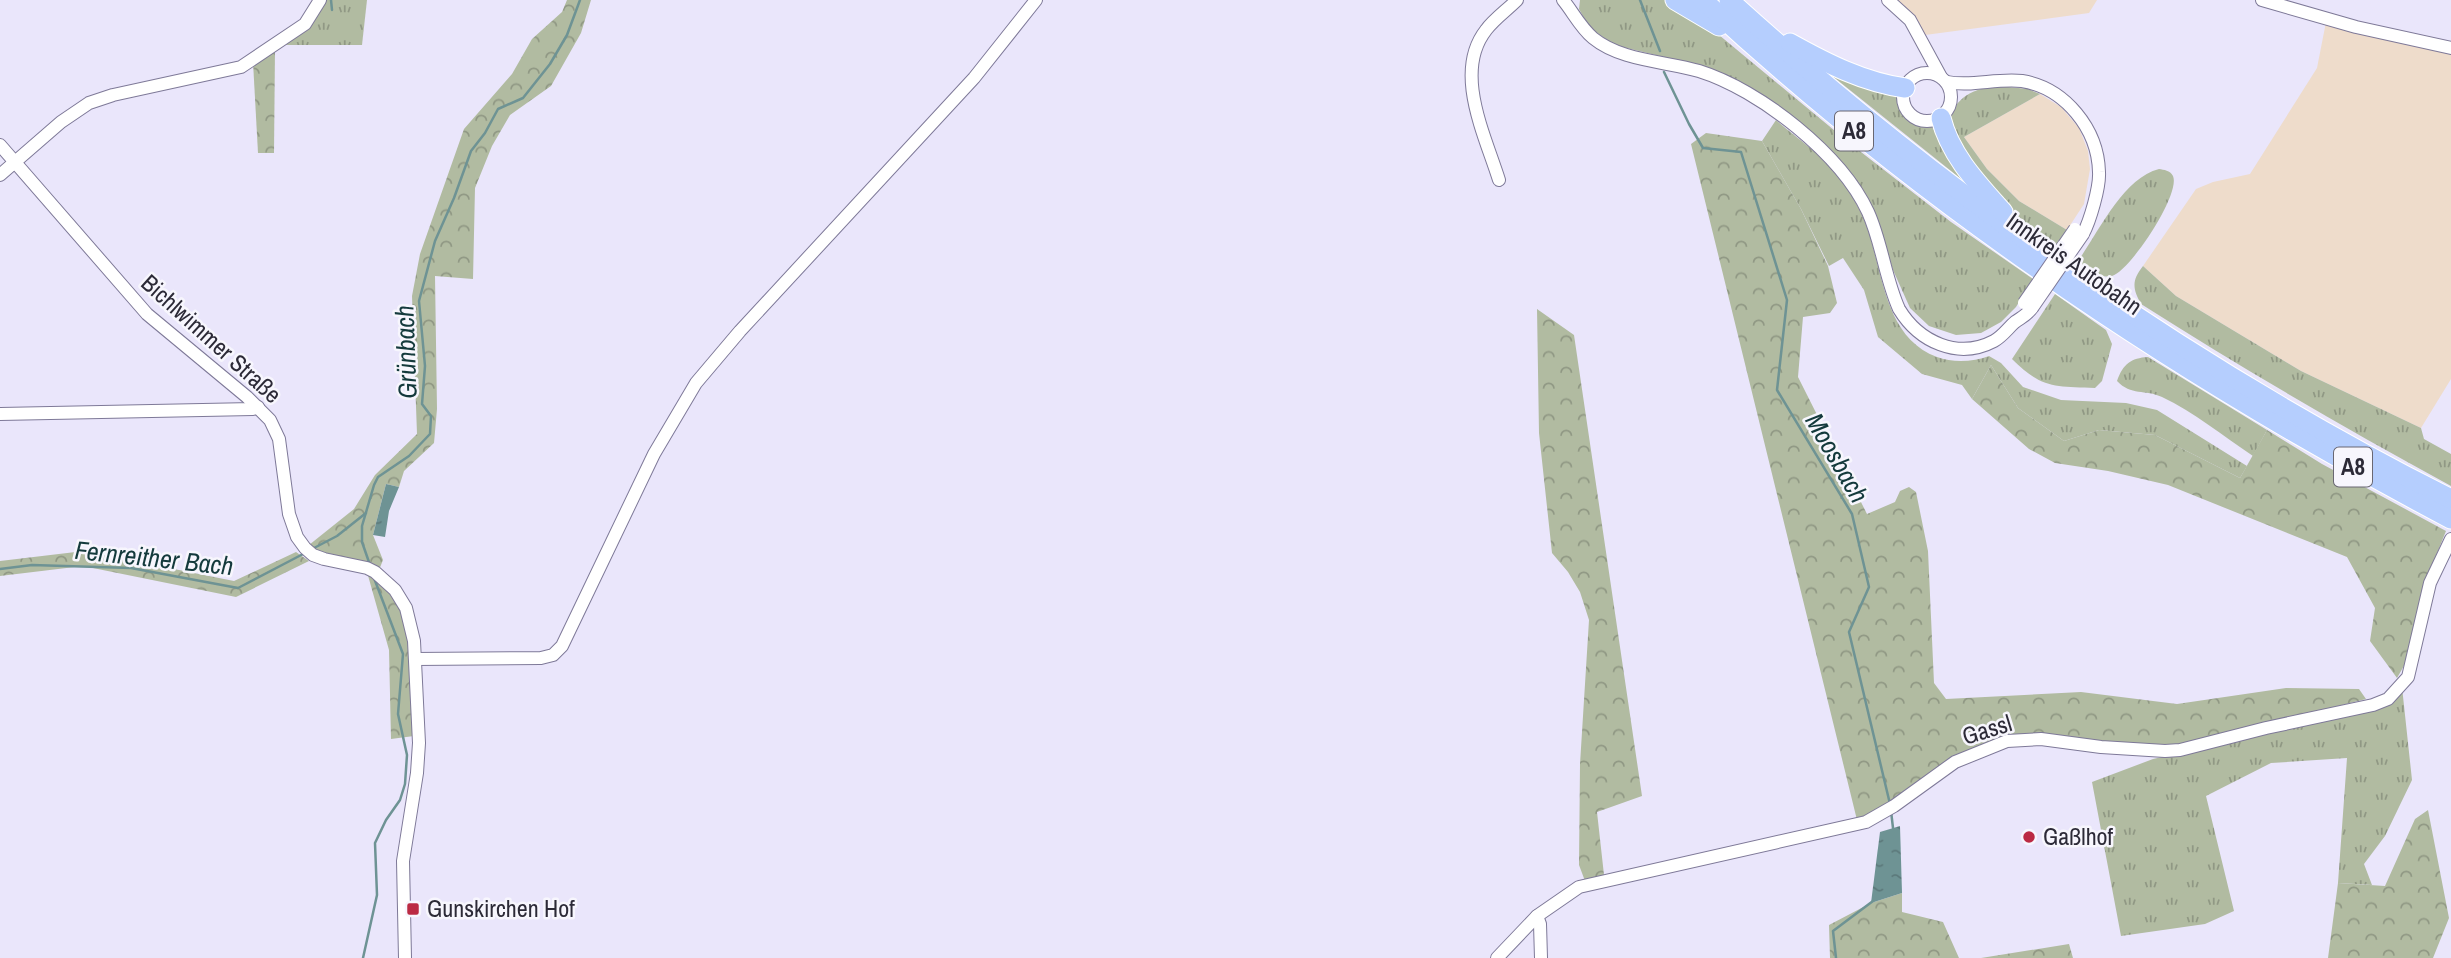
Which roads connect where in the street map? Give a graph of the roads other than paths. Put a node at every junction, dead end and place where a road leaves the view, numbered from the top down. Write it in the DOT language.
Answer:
graph roads {
  1 [pos="320,0"];
  2 [pos="1036,0"];
  3 [pos="1517,0"];
  4 [pos="1563,0"];
  5 [pos="1575,0"];
  6 [pos="1675,0"];
  7 [pos="1703,0"];
  8 [pos="1729,0"];
  9 [pos="1888,0"];
  10 [pos="2262,0"];
  11 [pos="1574,14"];
  12 [pos="1756,25"];
  13 [pos="1753,46"];
  14 [pos="1924,47"];
  15 [pos="2451,48"];
  16 [pos="1944,80"];
  17 [pos="1912,81"];
  18 [pos="1979,84"];
  19 [pos="1952,96"];
  20 [pos="1941,118"];
  21 [pos="0,145"];
  22 [pos="14,162"];
  23 [pos="0,175"];
  24 [pos="1499,180"];
  25 [pos="2030,241"];
  26 [pos="258,407"];
  27 [pos="0,414"];
  28 [pos="2451,499"];
  29 [pos="2451,519"];
  30 [pos="2451,539"];
  31 [pos="415,659"];
  32 [pos="1537,916"];
  33 [pos="405,958"];
  34 [pos="1497,958"];
  35 [pos="1541,958"];
  1 -- 22 [label="street"];
  2 -- 31 [label="street"];
  3 -- 24 [label="street"];
  4 -- 11 [label="street"];
  5 -- 11 [label="street"];
  6 -- 13 [label="highway"];
  7 -- 13 [label="highway, Innkreis Autobahn / A8"];
  8 -- 12 [label="highway, Innkreis Autobahn / A8"];
  9 -- 14 [label="street"];
  10 -- 15 [label="street"];
  11 -- 18 [label="street, bridge"];
  12 -- 17 [label="highway"];
  12 -- 25 [label="highway, Innkreis Autobahn / A8"];
  13 -- 29 [label="highway, Innkreis Autobahn / A8"];
  14 -- 16 [label="street"];
  14 -- 17 [label="street"];
  16 -- 17 [label="street"];
  16 -- 18 [label="street"];
  16 -- 19 [label="street"];
  17 -- 20 [label="street"];
  18 -- 19 [label="street"];
  19 -- 20 [label="street"];
  20 -- 25 [label="highway"];
  21 -- 22 [label="street, Bichlwimmer Straße"];
  22 -- 23 [label="street"];
  22 -- 26 [label="street, Bichlwimmer Straße"];
  25 -- 28 [label="highway, Innkreis Autobahn / A8"];
  26 -- 27 [label="street"];
  26 -- 31 [label="street, Bichlwimmer Straße"];
  30 -- 32 [label="street, Gassl"];
  31 -- 33 [label="street, Bichlwimmer Straße"];
  32 -- 34 [label="street"];
  32 -- 35 [label="street"];
}
